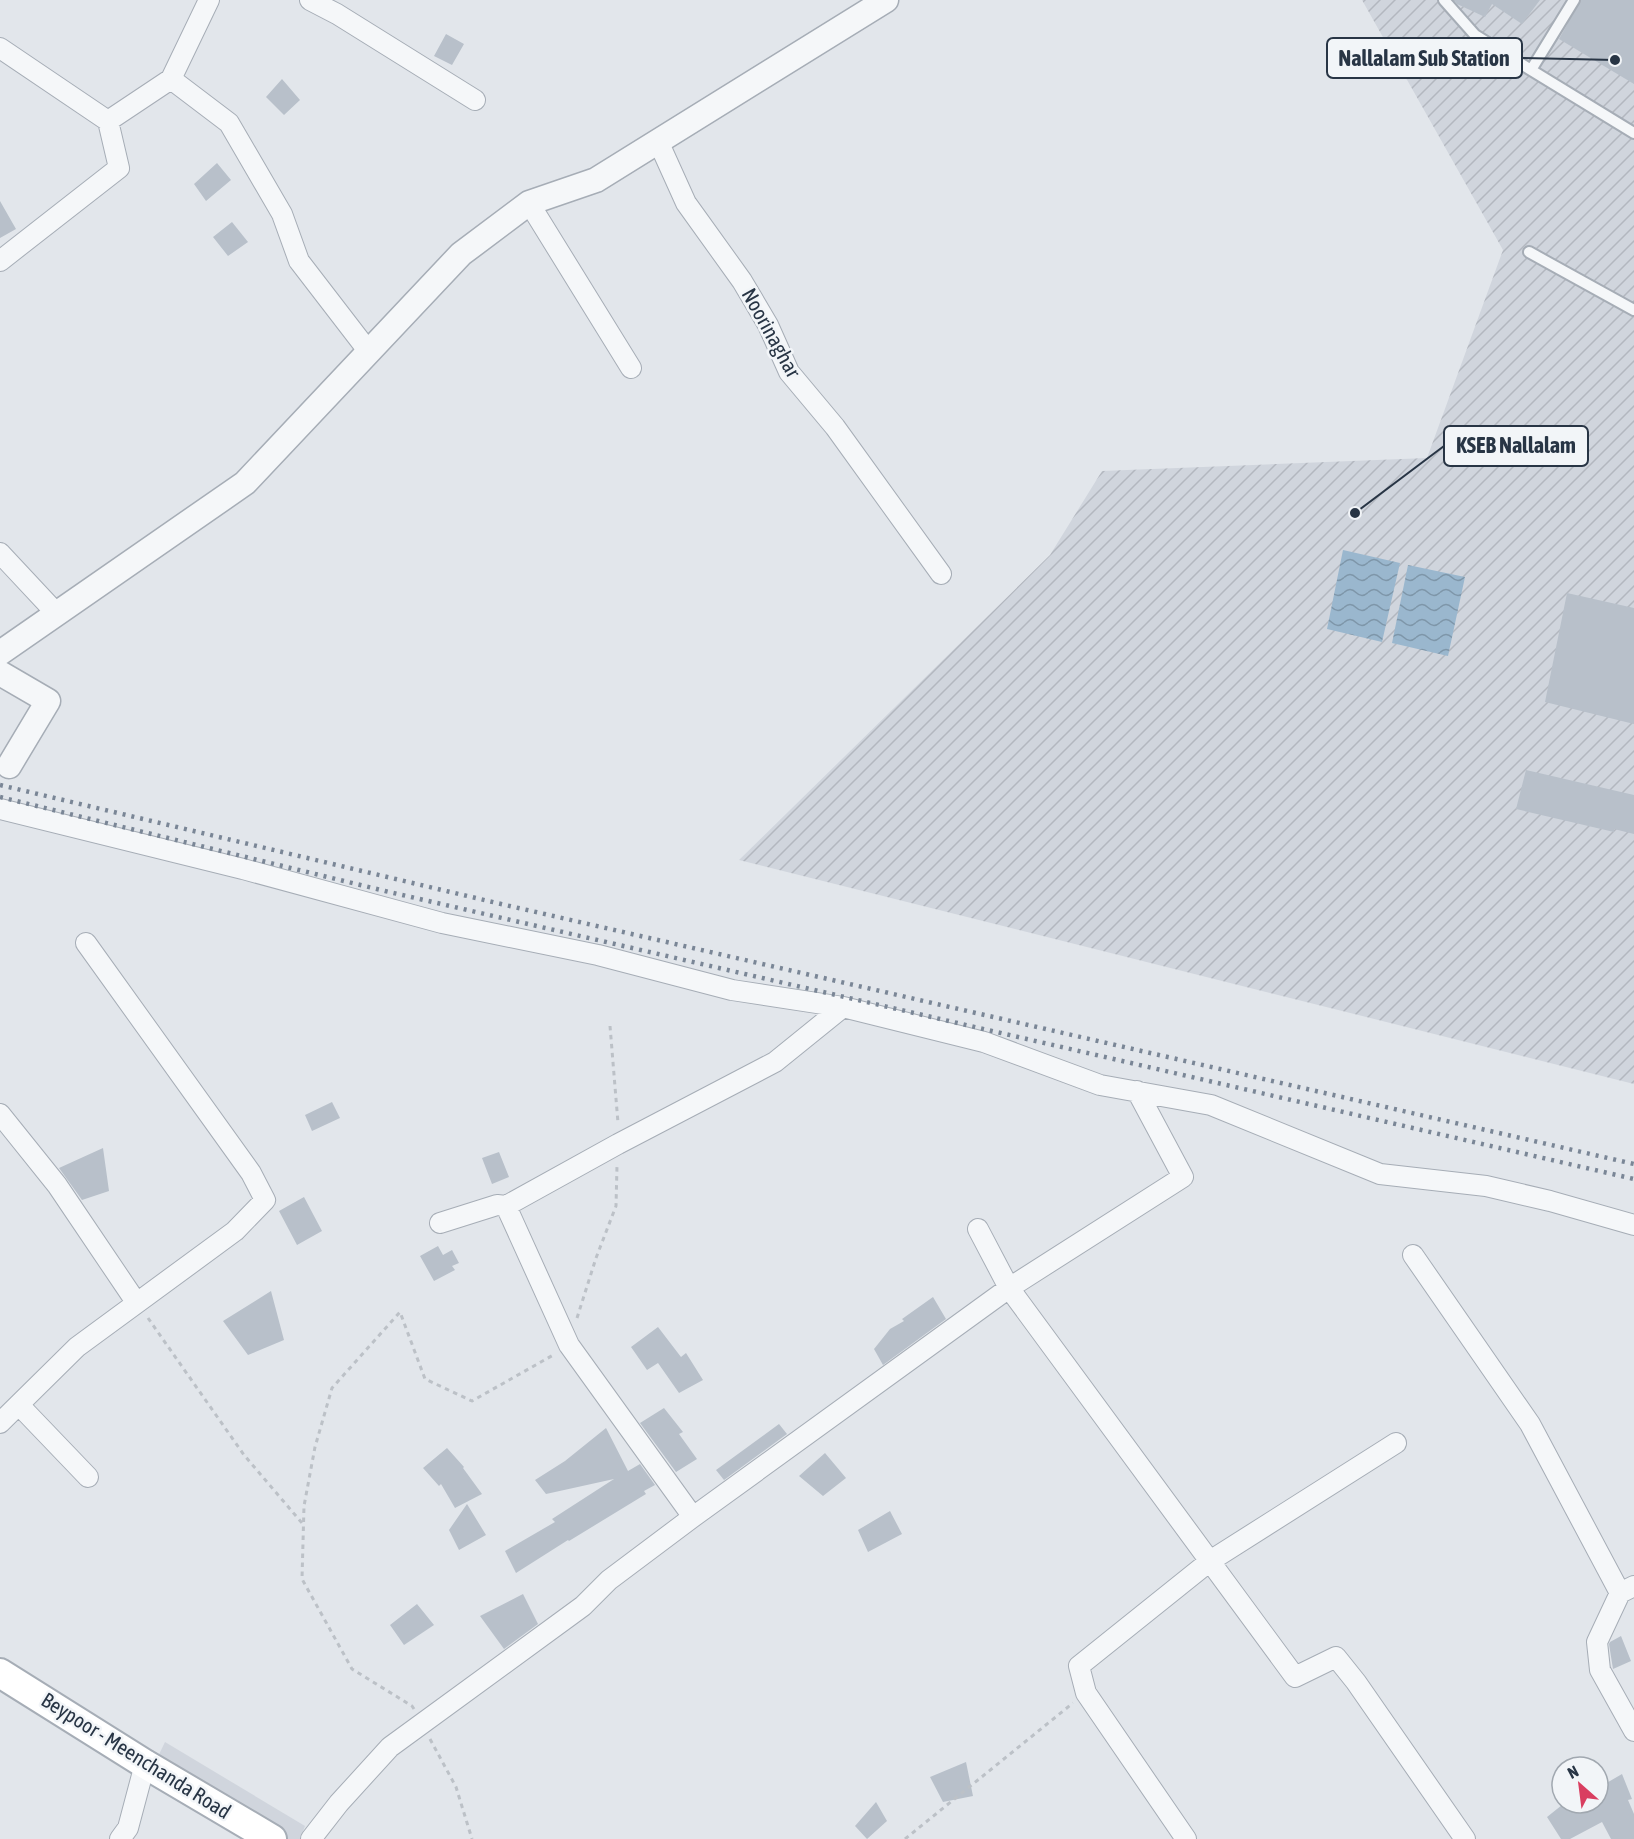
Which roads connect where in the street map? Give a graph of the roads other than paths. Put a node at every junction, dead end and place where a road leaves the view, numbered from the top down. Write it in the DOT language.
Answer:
graph roads {
  1 [pos="209,0"];
  2 [pos="309,0"];
  3 [pos="886,0"];
  4 [pos="1444,0"];
  5 [pos="1574,0"];
  6 [pos="0,48"];
  7 [pos="1531,70"];
  8 [pos="171,79"];
  9 [pos="475,100"];
  10 [pos="108,122"];
  11 [pos="1634,133"];
  12 [pos="658,141"];
  13 [pos="529,203"];
  14 [pos="1529,252"];
  15 [pos="0,261"];
  16 [pos="1634,310"];
  17 [pos="369,352"];
  18 [pos="631,368"];
  19 [pos="0,553"];
  20 [pos="941,574"];
  21 [pos="57,614"];
  22 [pos="0,653"];
  23 [pos="0,673"];
  24 [pos="9,766"];
  25 [pos="0,809"];
  26 [pos="86,943"];
  27 [pos="843,1007"];
  28 [pos="1137,1091"];
  29 [pos="0,1114"];
  30 [pos="506,1206"];
  31 [pos="440,1223"];
  32 [pos="1634,1225"];
  33 [pos="978,1229"];
  34 [pos="1413,1255"];
  35 [pos="1010,1288"];
  36 [pos="136,1302"];
  37 [pos="19,1405"];
  38 [pos="0,1423"];
  39 [pos="1396,1443"];
  40 [pos="88,1478"];
  41 [pos="693,1517"];
  42 [pos="1210,1560"];
  43 [pos="1627,1590"];
  44 [pos="0,1673"];
  45 [pos="1634,1731"];
  46 [pos="145,1764"];
  47 [pos="120,1839"];
  48 [pos="272,1839"];
  49 [pos="311,1839"];
  50 [pos="1186,1839"];
  51 [pos="1465,1839"];
  1 -- 8 [label="street"];
  2 -- 9 [label="street"];
  3 -- 12 [label="street"];
  4 -- 7 [label="lane"];
  5 -- 7 [label="lane"];
  6 -- 10 [label="street"];
  7 -- 11 [label="lane"];
  8 -- 10 [label="street"];
  8 -- 17 [label="street"];
  10 -- 15 [label="street"];
  12 -- 13 [label="street"];
  12 -- 20 [label="street, Noorinaghar"];
  13 -- 17 [label="street"];
  13 -- 18 [label="street"];
  14 -- 16 [label="lane"];
  17 -- 21 [label="street"];
  19 -- 21 [label="street"];
  21 -- 22 [label="street"];
  23 -- 24 [label="street"];
  25 -- 27 [label="street"];
  26 -- 36 [label="street"];
  27 -- 28 [label="street"];
  27 -- 30 [label="street"];
  28 -- 32 [label="street"];
  28 -- 35 [label="street"];
  29 -- 36 [label="street"];
  30 -- 31 [label="street"];
  30 -- 41 [label="street"];
  33 -- 35 [label="street"];
  34 -- 43 [label="street"];
  35 -- 41 [label="street"];
  35 -- 42 [label="street"];
  36 -- 37 [label="street"];
  37 -- 38 [label="street"];
  37 -- 40 [label="street"];
  39 -- 42 [label="street"];
  41 -- 49 [label="street"];
  42 -- 50 [label="street"];
  42 -- 51 [label="street"];
  43 -- 45 [label="street"];
  44 -- 46 [label="main road, Beypoor - Meenchanda Road"];
  46 -- 47 [label="street"];
  46 -- 48 [label="main road, Beypoor - Meenchanda Road"];
}
